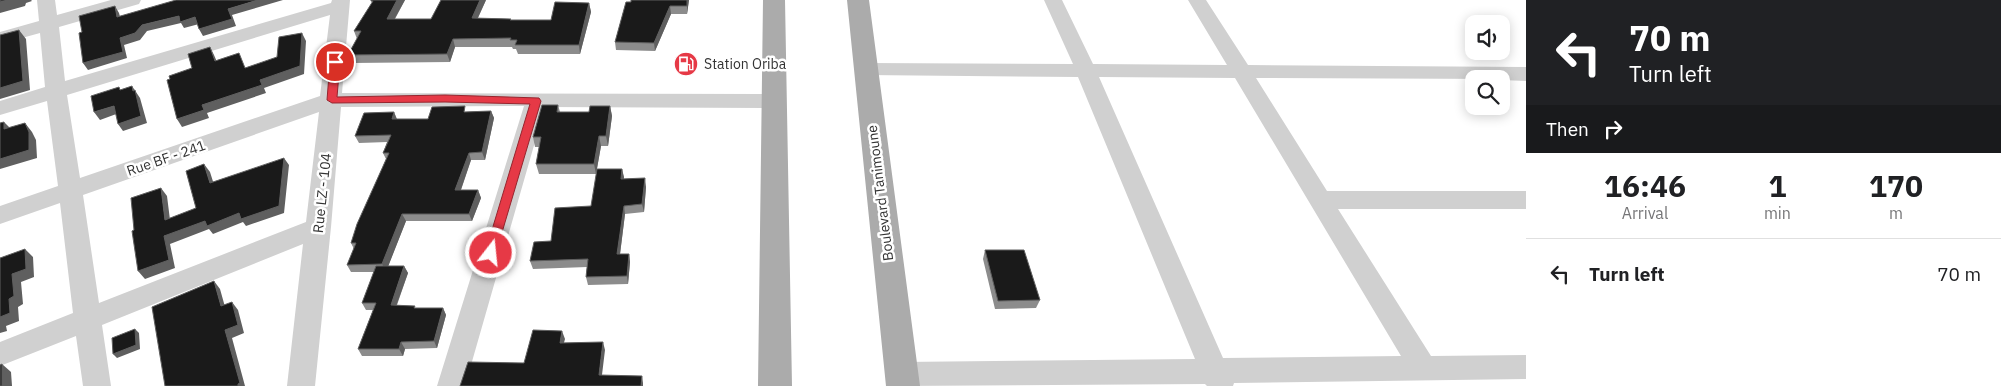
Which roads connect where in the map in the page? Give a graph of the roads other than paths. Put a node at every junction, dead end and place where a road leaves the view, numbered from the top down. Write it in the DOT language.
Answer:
graph roads {
  1 [pos="46,0"];
  2 [pos="132,0"];
  3 [pos="774,0"];
  4 [pos="858,0"];
  5 [pos="1053,0"];
  6 [pos="1197,0"];
  7 [pos="341,3"];
  8 [pos="49,24"];
  9 [pos="0,38"];
  10 [pos="865,69"];
  11 [pos="1086,71"];
  12 [pos="1243,72"];
  13 [pos="1526,74"];
  14 [pos="56,90"];
  15 [pos="332,100"];
  16 [pos="536,101"];
  17 [pos="773,101"];
  18 [pos="0,108"];
  19 [pos="71,190"];
  20 [pos="1321,200"];
  21 [pos="1526,200"];
  22 [pos="0,215"];
  23 [pos="319,227"];
  24 [pos="87,318"];
  25 [pos="0,354"];
  26 [pos="1526,367"];
  27 [pos="1424,368"];
  28 [pos="1218,379"];
  29 [pos="902,380"];
  30 [pos="97,386"];
  31 [pos="301,386"];
  32 [pos="452,386"];
  33 [pos="775,386"];
  1 -- 8 [label="street"];
  2 -- 8 [label="street"];
  3 -- 17 [label="main road"];
  4 -- 10 [label="main road, Boulevard Tanimoune"];
  5 -- 11 [label="street"];
  6 -- 12 [label="street"];
  7 -- 14 [label="street"];
  7 -- 15 [label="street, Rue LZ - 104"];
  8 -- 9 [label="street"];
  8 -- 14 [label="street"];
  10 -- 11 [label="street"];
  10 -- 29 [label="main road, Boulevard Tanimoune"];
  11 -- 12 [label="street"];
  11 -- 28 [label="street"];
  12 -- 13 [label="street"];
  12 -- 20 [label="street"];
  14 -- 18 [label="street"];
  14 -- 19 [label="street"];
  15 -- 16 [label="street, Rue BF - 241"];
  15 -- 19 [label="street, Rue BF - 241"];
  15 -- 23 [label="street, Rue LZ - 104"];
  16 -- 17 [label="street, Rue BF - 241"];
  16 -- 32 [label="street"];
  17 -- 33 [label="main road"];
  19 -- 22 [label="street, Rue BF - 241"];
  19 -- 24 [label="street"];
  20 -- 21 [label="street"];
  20 -- 27 [label="street"];
  23 -- 24 [label="street"];
  23 -- 31 [label="street, Rue LZ - 104"];
  24 -- 25 [label="street"];
  24 -- 30 [label="street"];
  26 -- 27 [label="street"];
  27 -- 28 [label="street"];
  28 -- 29 [label="street"];
}
